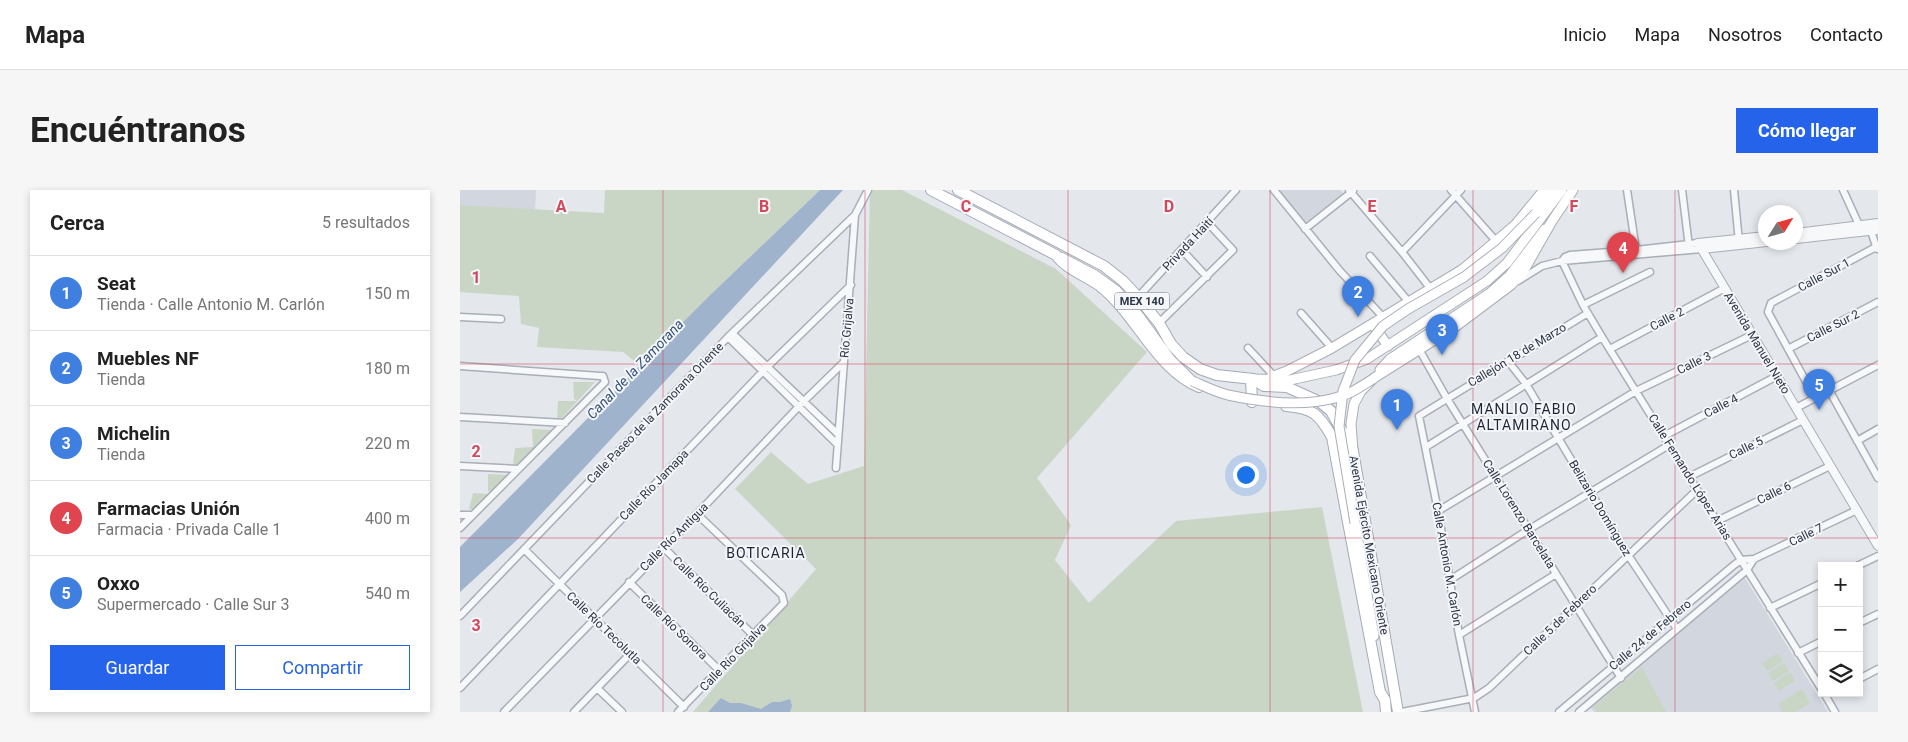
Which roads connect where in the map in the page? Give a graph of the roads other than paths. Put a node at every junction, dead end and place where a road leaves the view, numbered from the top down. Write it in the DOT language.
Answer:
graph roads {
  1 [pos="868,190"];
  2 [pos="931,190"];
  3 [pos="958,190"];
  4 [pos="1236,190"];
  5 [pos="1274,190"];
  6 [pos="1544,190"];
  7 [pos="1553,190"];
  8 [pos="1562,190"];
  9 [pos="1573,190"];
  10 [pos="1627,190"];
  11 [pos="1682,190"];
  12 [pos="1734,190"];
  13 [pos="1843,190"];
  14 [pos="1352,191"];
  15 [pos="1456,192"];
  16 [pos="855,215"];
  17 [pos="1552,222"];
  18 [pos="1208,223"];
  19 [pos="1878,223"];
  20 [pos="1859,225"];
  21 [pos="1305,229"];
  22 [pos="1803,231"];
  23 [pos="1875,231"];
  24 [pos="1758,238"];
  25 [pos="1803,238"];
  26 [pos="1496,241"];
  27 [pos="1739,242"];
  28 [pos="1758,242"];
  29 [pos="1700,246"];
  30 [pos="1689,247"];
  31 [pos="1877,248"];
  32 [pos="1182,250"];
  33 [pos="1636,250"];
  34 [pos="1402,252"];
  35 [pos="1056,255"];
  36 [pos="1370,256"];
  37 [pos="1562,261"];
  38 [pos="1650,272"];
  39 [pos="1207,277"];
  40 [pos="851,285"];
  41 [pos="1510,285"];
  42 [pos="1430,288"];
  43 [pos="1725,288"];
  44 [pos="1138,297"];
  45 [pos="1408,301"];
  46 [pos="1878,302"];
  47 [pos="1584,305"];
  48 [pos="1301,313"];
  49 [pos="1588,313"];
  50 [pos="460,317"];
  51 [pos="1383,317"];
  52 [pos="501,319"];
  53 [pos="1159,323"];
  54 [pos="1373,324"];
  55 [pos="1752,334"];
  56 [pos="730,335"];
  57 [pos="1602,337"];
  58 [pos="1388,346"];
  59 [pos="1248,348"];
  60 [pos="1332,348"];
  61 [pos="1419,349"];
  62 [pos="1610,349"];
  63 [pos="1788,349"];
  64 [pos="1508,361"];
  65 [pos="843,362"];
  66 [pos="1878,365"];
  67 [pos="460,366"];
  68 [pos="765,369"];
  69 [pos="1274,376"];
  70 [pos="1777,376"];
  71 [pos="1252,379"];
  72 [pos="1373,380"];
  73 [pos="1526,384"];
  74 [pos="1829,390"];
  75 [pos="1636,391"];
  76 [pos="1446,397"];
  77 [pos="1815,398"];
  78 [pos="804,401"];
  79 [pos="1252,402"];
  80 [pos="798,407"];
  81 [pos="1796,408"];
  82 [pos="1419,416"];
  83 [pos="460,417"];
  84 [pos="1803,420"];
  85 [pos="566,423"];
  86 [pos="1462,423"];
  87 [pos="1878,430"];
  88 [pos="838,434"];
  89 [pos="1664,436"];
  90 [pos="1557,438"];
  91 [pos="1857,441"];
  92 [pos="837,444"];
  93 [pos="1670,445"];
  94 [pos="1426,447"];
  95 [pos="1353,451"];
  96 [pos="460,466"];
  97 [pos="1830,466"];
  98 [pos="836,468"];
  99 [pos="518,469"];
  100 [pos="1495,476"];
  101 [pos="1689,477"];
  102 [pos="1878,478"];
  103 [pos="1697,490"];
  104 [pos="1591,492"];
  105 [pos="1438,510"];
  106 [pos="1857,510"];
  107 [pos="460,514"];
  108 [pos="697,514"];
  109 [pos="473,515"];
  110 [pos="1718,521"];
  111 [pos="460,528"];
  112 [pos="1528,530"];
  113 [pos="1878,546"];
  114 [pos="663,547"];
  115 [pos="524,549"];
  116 [pos="1628,555"];
  117 [pos="1878,556"];
  118 [pos="1754,559"];
  119 [pos="1741,560"];
  120 [pos="1863,563"];
  121 [pos="1747,570"];
  122 [pos="1556,574"];
  123 [pos="1450,580"];
  124 [pos="629,582"];
  125 [pos="559,585"];
  126 [pos="1818,585"];
  127 [pos="1575,606"];
  128 [pos="1770,608"];
  129 [pos="1878,614"];
  130 [pos="460,616"];
  131 [pos="594,618"];
  132 [pos="1669,619"];
  133 [pos="1863,621"];
  134 [pos="1677,629"];
  135 [pos="1459,635"];
  136 [pos="754,636"];
  137 [pos="1818,643"];
  138 [pos="1798,652"];
  139 [pos="630,654"];
  140 [pos="1612,667"];
  141 [pos="1878,669"];
  142 [pos="720,671"];
  143 [pos="1863,676"];
  144 [pos="1620,678"];
  145 [pos="1818,682"];
  146 [pos="460,688"];
  147 [pos="597,688"];
  148 [pos="1827,697"];
  149 [pos="1474,698"];
  150 [pos="1385,700"];
  151 [pos="684,707"];
  152 [pos="504,712"];
  153 [pos="574,712"];
  154 [pos="622,712"];
  155 [pos="678,712"];
  156 [pos="1386,712"];
  157 [pos="1398,712"];
  158 [pos="1402,712"];
  159 [pos="1475,712"];
  160 [pos="1559,712"];
  161 [pos="1579,712"];
  162 [pos="1835,712"];
  1 -- 16 [label="street, Río Grijalva"];
  2 -- 35 [label="main road, MEX 140"];
  3 -- 44 [label="main road, Avenida Ejército Mexicano Oriente / MEX 140"];
  4 -- 18 [label="street, Privada Haití"];
  5 -- 21 [label="street"];
  6 -- 26 [label="main road"];
  7 -- 150 [label="main road, Avenida Ejército Mexicano Oriente / MEX 140, bridge"];
  8 -- 58 [label="main road"];
  9 -- 17 [label="main road"];
  10 -- 33 [label="street"];
  11 -- 30 [label="street"];
  12 -- 27 [label="street"];
  13 -- 20 [label="street"];
  14 -- 21 [label="street"];
  14 -- 34 [label="street"];
  15 -- 26 [label="street"];
  15 -- 34 [label="street"];
  16 -- 40 [label="street, Río Grijalva"];
  16 -- 56 [label="street, Calle Paseo de la Zamorana Oriente"];
  17 -- 41 [label="main road"];
  17 -- 72 [label="main road"];
  18 -- 32 [label="street, Privada Haití"];
  18 -- 39 [label="street"];
  19 -- 20 [label="street"];
  20 -- 22 [label="street"];
  21 -- 51 [label="street"];
  23 -- 25 [label="street"];
  23 -- 31 [label="street"];
  24 -- 27 [label="street"];
  26 -- 42 [label="main road"];
  27 -- 28 [label="street"];
  27 -- 29 [label="street"];
  29 -- 30 [label="street"];
  29 -- 43 [label="street, Avenida Manuel Nieto"];
  30 -- 33 [label="street"];
  30 -- 37 [label="street"];
  31 -- 63 [label="street, Calle Sur 1"];
  32 -- 39 [label="street"];
  32 -- 44 [label="street, Privada Haití"];
  33 -- 37 [label="street"];
  34 -- 42 [label="street"];
  35 -- 72 [label="main road, MEX 140, bridge"];
  35 -- 79 [label="main road, MEX 140"];
  36 -- 45 [label="street"];
  37 -- 41 [label="street"];
  37 -- 47 [label="street, Calle Fernando López Arias"];
  38 -- 47 [label="street"];
  39 -- 53 [label="street"];
  40 -- 65 [label="street, Río Grijalva"];
  40 -- 68 [label="street, Calle Río Jamapa"];
  41 -- 61 [label="main road"];
  42 -- 45 [label="main road"];
  43 -- 55 [label="street, Avenida Manuel Nieto"];
  43 -- 62 [label="street, Calle 2"];
  44 -- 53 [label="main road, Avenida Ejército Mexicano Oriente / MEX 140"];
  45 -- 51 [label="main road"];
  46 -- 63 [label="street, Calle Sur 2"];
  47 -- 49 [label="street, Calle Fernando López Arias"];
  48 -- 60 [label="street"];
  49 -- 57 [label="street, Calle Fernando López Arias"];
  49 -- 64 [label="street, Callejón 18 de Marzo"];
  50 -- 52 [label="street"];
  51 -- 54 [label="main road"];
  53 -- 71 [label="main road, Avenida Ejército Mexicano Oriente / MEX 140"];
  54 -- 58 [label="main road"];
  54 -- 60 [label="main road"];
  55 -- 70 [label="street, Avenida Manuel Nieto"];
  55 -- 75 [label="street, Calle 3"];
  56 -- 68 [label="street"];
  56 -- 115 [label="street, Calle Paseo de la Zamorana Oriente"];
  57 -- 62 [label="street, Calle Fernando López Arias"];
  57 -- 73 [label="street"];
  58 -- 71 [label="main road"];
  59 -- 69 [label="street"];
  60 -- 69 [label="main road"];
  61 -- 72 [label="main road"];
  61 -- 76 [label="street, Calle Lorenzo Barcelata"];
  62 -- 75 [label="street, Calle Fernando López Arias"];
  63 -- 77 [label="street"];
  64 -- 73 [label="street, Belizario Domínguez"];
  64 -- 76 [label="street, Callejón 18 de Marzo"];
  65 -- 78 [label="street, Calle Río Antigua"];
  65 -- 88 [label="street, Río Grijalva"];
  66 -- 74 [label="street"];
  67 -- 85 [label="street"];
  68 -- 78 [label="street"];
  68 -- 80 [label="street"];
  68 -- 125 [label="street, Calle Río Jamapa"];
  69 -- 71 [label="main road"];
  70 -- 81 [label="street, Avenida Manuel Nieto"];
  70 -- 89 [label="street, Calle 4"];
  71 -- 79 [label="main road"];
  71 -- 95 [label="main road, Avenida Ejército Mexicano Oriente / MEX 140"];
  72 -- 95 [label="main road"];
  73 -- 86 [label="street"];
  73 -- 90 [label="street, Belizario Domínguez"];
  74 -- 77 [label="street"];
  74 -- 91 [label="street"];
  75 -- 89 [label="street, Calle Fernando López Arias"];
  75 -- 90 [label="street, Calle 3"];
  76 -- 82 [label="street, Callejón 18 de Marzo"];
  76 -- 86 [label="street, Calle Lorenzo Barcelata"];
  77 -- 81 [label="street"];
  78 -- 80 [label="street, Calle Río Antigua"];
  78 -- 88 [label="street"];
  79 -- 150 [label="main road, Avenida Ejército Mexicano Oriente / MEX 140"];
  80 -- 92 [label="street"];
  80 -- 108 [label="street, Calle Río Antigua"];
  81 -- 84 [label="street, Avenida Manuel Nieto"];
  82 -- 94 [label="street, Calle Antonio M. Carlón"];
  83 -- 85 [label="street"];
  84 -- 97 [label="street, Avenida Manuel Nieto"];
  84 -- 101 [label="street, Calle 5"];
  85 -- 99 [label="street"];
  86 -- 94 [label="street"];
  86 -- 100 [label="street, Calle Lorenzo Barcelata"];
  87 -- 91 [label="street"];
  88 -- 92 [label="street, Río Grijalva"];
  89 -- 93 [label="street, Calle Fernando López Arias"];
  90 -- 100 [label="street, Calle 3"];
  90 -- 104 [label="street, Belizario Domínguez"];
  91 -- 102 [label="street"];
  92 -- 98 [label="street, Río Grijalva"];
  93 -- 101 [label="street, Calle Fernando López Arias"];
  93 -- 104 [label="street"];
  94 -- 105 [label="street, Calle Antonio M. Carlón"];
  95 -- 157 [label="main road, Avenida Ejército Mexicano Oriente / MEX 140"];
  96 -- 99 [label="street"];
  97 -- 106 [label="street, Avenida Manuel Nieto"];
  97 -- 110 [label="street, Calle 6"];
  99 -- 109 [label="street"];
  100 -- 105 [label="street, Calle 3"];
  100 -- 112 [label="street, Calle Lorenzo Barcelata"];
  101 -- 103 [label="street, Calle Fernando López Arias"];
  103 -- 110 [label="street, Calle Fernando López Arias"];
  103 -- 116 [label="street, Calle 5 de Febrero"];
  104 -- 112 [label="street"];
  104 -- 116 [label="street, Belizario Domínguez"];
  105 -- 123 [label="street, Calle Antonio M. Carlón"];
  106 -- 113 [label="street, Avenida Manuel Nieto"];
  106 -- 118 [label="street, Calle 7"];
  107 -- 109 [label="street"];
  108 -- 114 [label="street, Calle Río Antigua"];
  108 -- 136 [label="street, Calle Río Grijalva"];
  109 -- 111 [label="street"];
  110 -- 119 [label="street, Calle Fernando López Arias"];
  112 -- 122 [label="street, Calle Lorenzo Barcelata"];
  112 -- 123 [label="street"];
  114 -- 124 [label="street, Calle Río Antigua"];
  114 -- 136 [label="street, Calle Río Culiacán"];
  115 -- 125 [label="street, Calle Río Tecolutla"];
  115 -- 130 [label="street, Calle Paseo de la Zamorana Oriente"];
  116 -- 127 [label="street, Calle 5 de Febrero"];
  116 -- 132 [label="street, Belizario Domínguez"];
  117 -- 120 [label="street"];
  118 -- 119 [label="street, Calle 7"];
  118 -- 121 [label="street"];
  119 -- 121 [label="street, Calle Fernando López Arias"];
  119 -- 132 [label="street, Calle 24 de Febrero"];
  121 -- 128 [label="street, Calle Fernando López Arias"];
  121 -- 134 [label="street, Calle 24 de Febrero"];
  122 -- 127 [label="street, Calle Lorenzo Barcelata"];
  122 -- 135 [label="street"];
  123 -- 135 [label="street, Calle Antonio M. Carlón"];
  124 -- 131 [label="street, Calle Río Antigua"];
  124 -- 142 [label="street, Calle Río Sonora"];
  125 -- 131 [label="street, Calle Río Tecolutla"];
  125 -- 146 [label="street, Calle Río Jamapa"];
  126 -- 128 [label="street"];
  127 -- 140 [label="street, Calle Lorenzo Barcelata"];
  127 -- 149 [label="street, Calle 5 de Febrero"];
  128 -- 138 [label="street, Calle Fernando López Arias"];
  129 -- 133 [label="street"];
  131 -- 139 [label="street, Calle Río Tecolutla"];
  131 -- 152 [label="street, Calle Río Antigua"];
  132 -- 134 [label="street, Belizario Domínguez"];
  132 -- 140 [label="street, Calle 24 de Febrero"];
  134 -- 144 [label="street, Calle 24 de Febrero"];
  135 -- 149 [label="street, Calle Antonio M. Carlón"];
  136 -- 142 [label="street, Calle Río Grijalva"];
  137 -- 138 [label="street"];
  138 -- 145 [label="street, Calle Fernando López Arias"];
  139 -- 147 [label="street"];
  139 -- 151 [label="street, Calle Río Tecolutla"];
  140 -- 144 [label="street, Calle Lorenzo Barcelata"];
  140 -- 160 [label="street, Calle 24 de Febrero"];
  141 -- 143 [label="street"];
  142 -- 151 [label="street, Calle Río Grijalva"];
  144 -- 161 [label="street, Calle 24 de Febrero"];
  147 -- 153 [label="street"];
  147 -- 154 [label="street"];
  148 -- 162 [label="street, Calle Fernando López Arias"];
  149 -- 158 [label="street, Calle 5 de Febrero"];
  149 -- 159 [label="street, Calle Antonio M. Carlón"];
  150 -- 156 [label="main road, Avenida Ejército Mexicano Oriente / MEX 140"];
  151 -- 155 [label="street, Calle Río Grijalva"];
}
